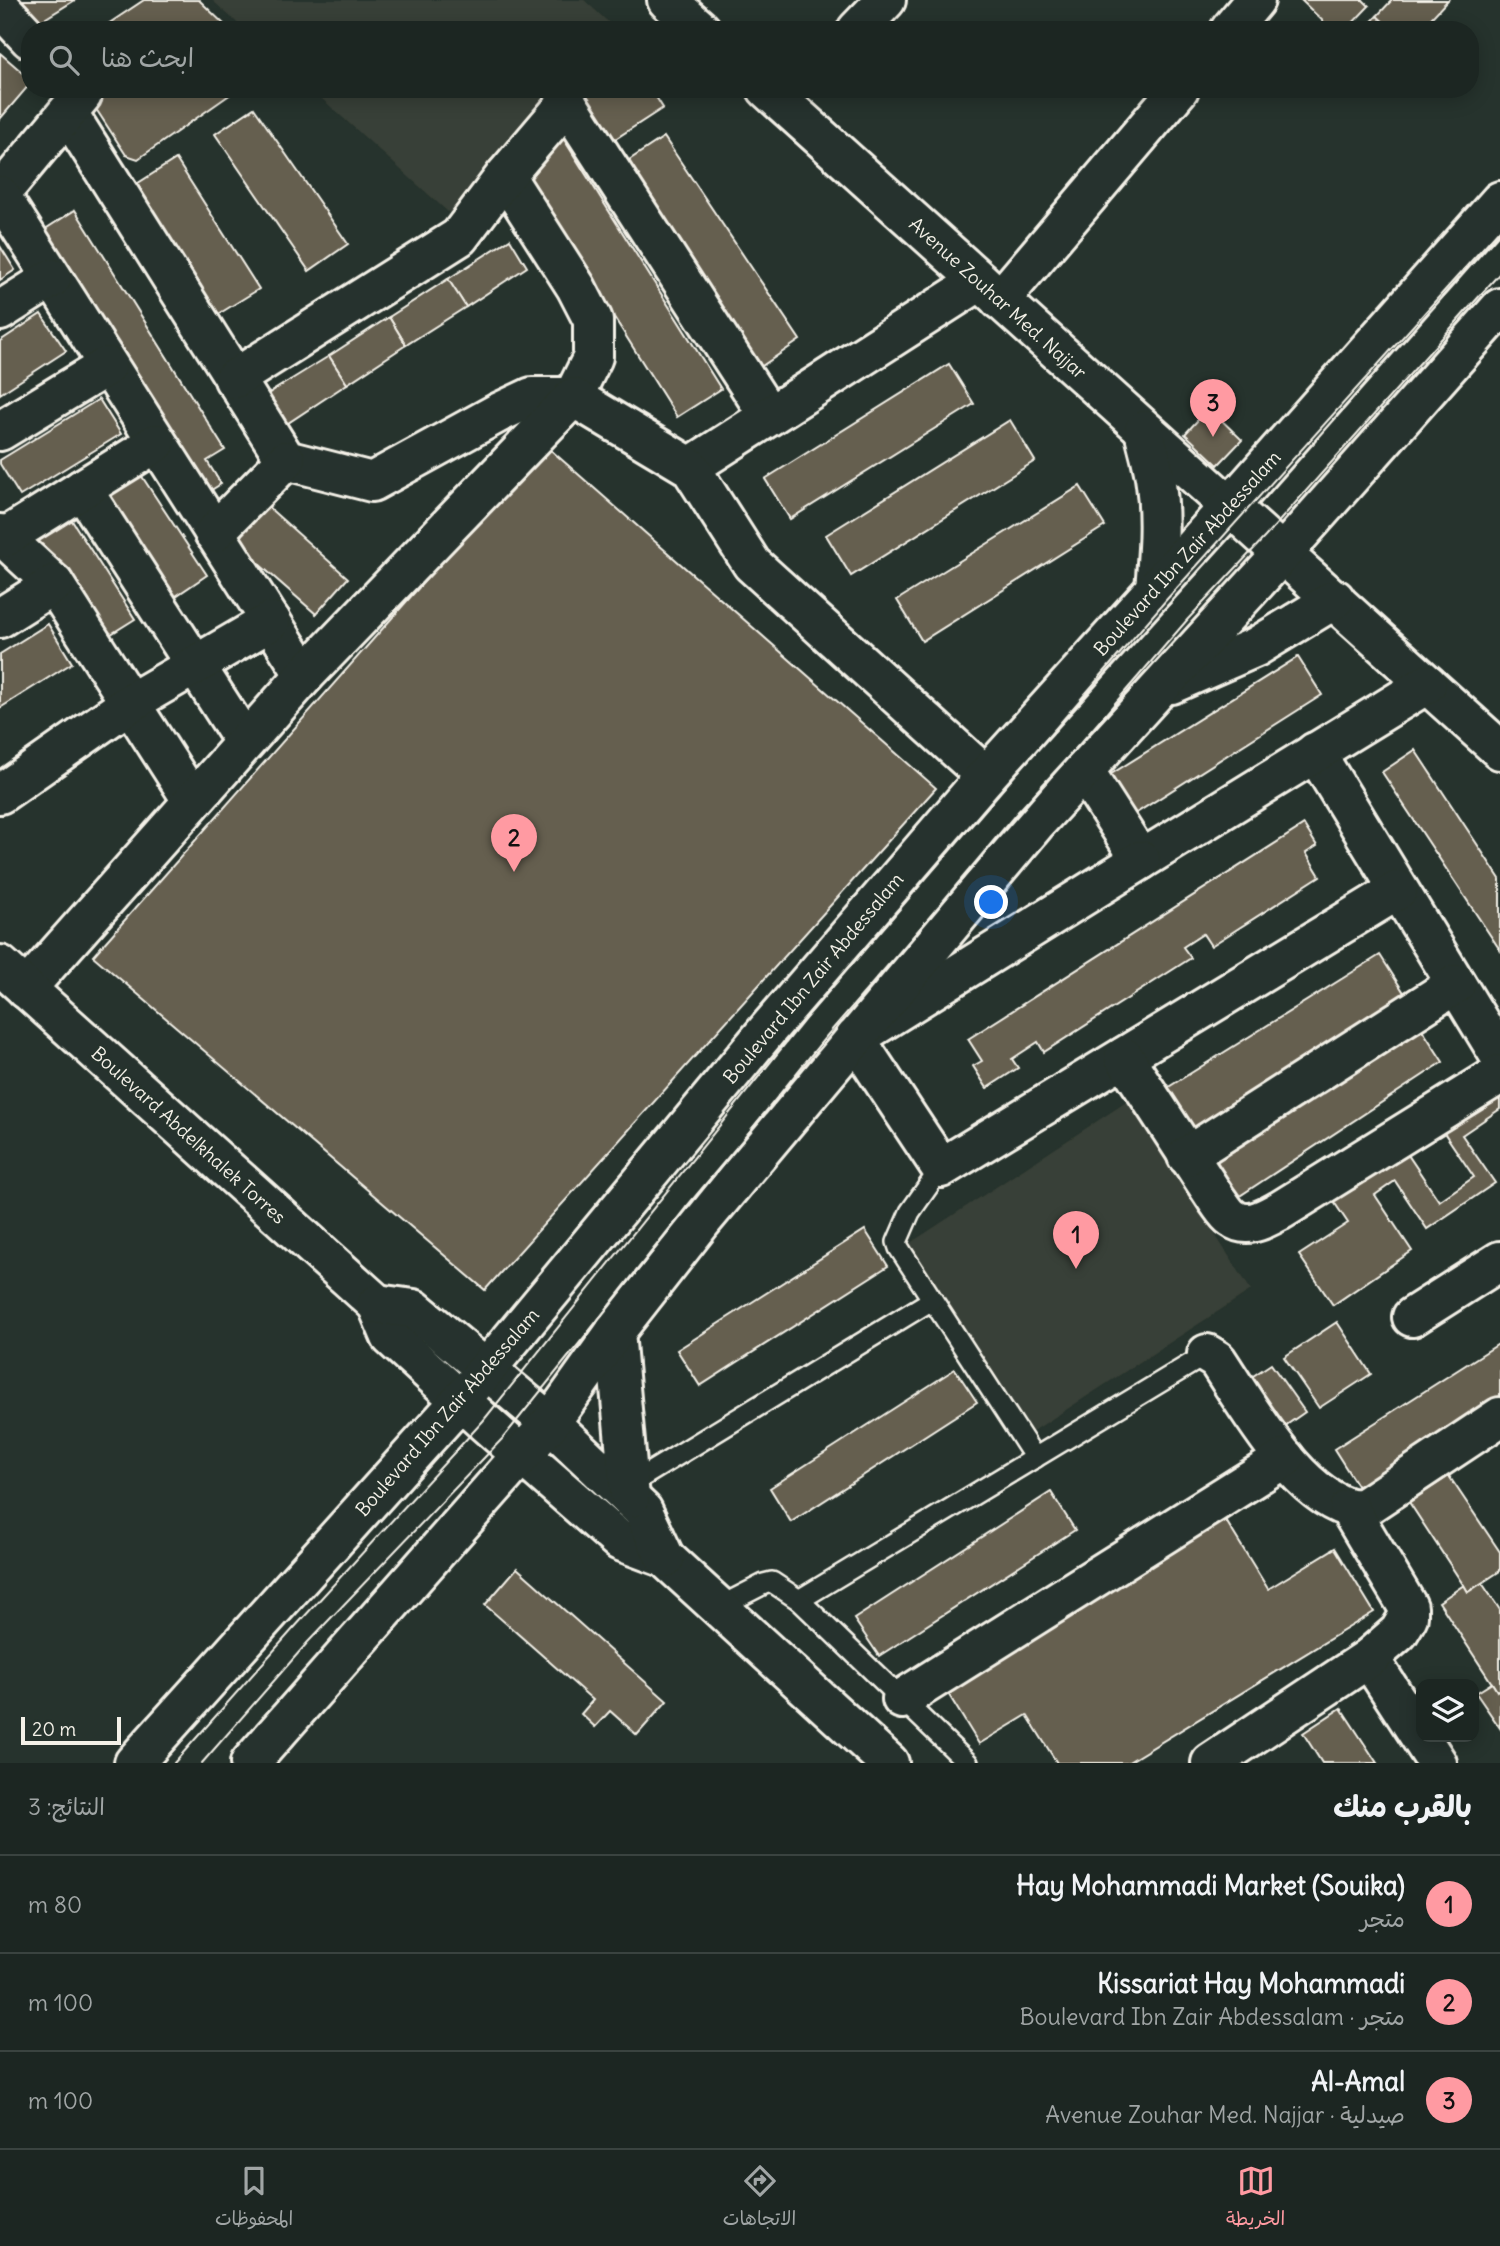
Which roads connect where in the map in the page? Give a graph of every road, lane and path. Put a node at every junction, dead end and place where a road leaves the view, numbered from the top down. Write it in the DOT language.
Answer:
graph roads {
  1 [pos="667,0"];
  2 [pos="886,0"];
  3 [pos="1255,0"];
  4 [pos="0,7"];
  5 [pos="691,21"];
  6 [pos="866,21"];
  7 [pos="1238,21"];
  8 [pos="21,29"];
  9 [pos="787,98"];
  10 [pos="1171,98"];
  11 [pos="72,101"];
  12 [pos="505,176"];
  13 [pos="0,195"];
  14 [pos="1500,201"];
  15 [pos="52,278"];
  16 [pos="990,290"];
  17 [pos="1500,308"];
  18 [pos="0,311"];
  19 [pos="107,366"];
  20 [pos="234,379"];
  21 [pos="573,397"];
  22 [pos="769,416"];
  23 [pos="1144,430"];
  24 [pos="0,431"];
  25 [pos="156,443"];
  26 [pos="286,460"];
  27 [pos="690,467"];
  28 [pos="82,489"];
  29 [pos="1230,506"];
  30 [pos="214,533"];
  31 [pos="2,536"];
  32 [pos="1283,553"];
  33 [pos="54,584"];
  34 [pos="1155,589"];
  35 [pos="1335,599"];
  36 [pos="0,618"];
  37 [pos="271,621"];
  38 [pos="195,664"];
  39 [pos="305,675"];
  40 [pos="1427,684"];
  41 [pos="1160,689"];
  42 [pos="130,703"];
  43 [pos="244,741"];
  44 [pos="1500,750"];
  45 [pos="1315,752"];
  46 [pos="1084,771"];
  47 [pos="986,776"];
  48 [pos="0,793"];
  49 [pos="192,800"];
  50 [pos="1141,860"];
  51 [pos="1398,890"];
  52 [pos="13,977"];
  53 [pos="1456,984"];
  54 [pos="855,1038"];
  55 [pos="1500,1056"];
  56 [pos="1124,1057"];
  57 [pos="1500,1074"];
  58 [pos="1187,1156"];
  59 [pos="941,1168"];
  60 [pos="1500,1261"];
  61 [pos="932,1300"];
  62 [pos="377,1304"];
  63 [pos="1412,1317"];
  64 [pos="615,1332"];
  65 [pos="1207,1354"];
  66 [pos="487,1369"];
  67 [pos="461,1400"];
  68 [pos="1500,1417"];
  69 [pos="550,1423"];
  70 [pos="523,1456"];
  71 [pos="1035,1458"];
  72 [pos="1284,1458"];
  73 [pos="629,1492"];
  74 [pos="1349,1508"];
  75 [pos="665,1558"];
  76 [pos="799,1600"];
  77 [pos="719,1607"];
  78 [pos="1369,1658"];
  79 [pos="902,1699"];
  80 [pos="1249,1753"];
  81 [pos="134,1763"];
  82 [pos="250,1763"];
  83 [pos="889,1763"];
  84 [pos="968,1763"];
  85 [pos="1211,1763"];
  86 [pos="1437,1763"];
  1 -- 5 [label="street"];
  2 -- 6 [label="street"];
  3 -- 7 [label="street"];
  4 -- 8 [label="street"];
  9 -- 16 [label="street, Avenue Zouhar Med. Najjar"];
  10 -- 16 [label="street"];
  11 -- 13 [label="street"];
  11 -- 20 [label="street"];
  12 -- 20 [label="street"];
  12 -- 21 [label="street"];
  12 -- 22 [label="street"];
  13 -- 15 [label="street"];
  14 -- 29 [label="street, Boulevard Ibn Zair Abdessalam"];
  15 -- 18 [label="street"];
  15 -- 19 [label="street"];
  16 -- 22 [label="street"];
  16 -- 23 [label="street, Avenue Zouhar Med. Najjar"];
  17 -- 32 [label="street"];
  19 -- 24 [label="street"];
  19 -- 25 [label="street"];
  20 -- 26 [label="street"];
  21 -- 26 [label="street"];
  21 -- 27 [label="street"];
  21 -- 39 [label="street"];
  22 -- 27 [label="street"];
  23 -- 29 [label="street, Avenue Zouhar Med. Najjar"];
  23 -- 34 [label="street"];
  25 -- 28 [label="street"];
  25 -- 30 [label="street"];
  26 -- 30 [label="street"];
  27 -- 47 [label="street"];
  28 -- 31 [label="street"];
  28 -- 38 [label="street"];
  29 -- 32 [label="street, Avenue Zouhar Med. Najjar"];
  29 -- 34 [label="street, Boulevard Ibn Zair Abdessalam"];
  30 -- 37 [label="street"];
  31 -- 33 [label="street"];
  32 -- 35 [label="street, Avenue Zouhar Med. Najjar"];
  32 -- 41 [label="street"];
  33 -- 36 [label="street"];
  33 -- 42 [label="street"];
  34 -- 47 [label="street, Boulevard Ibn Zair Abdessalam"];
  35 -- 40 [label="street, Avenue Zouhar Med. Najjar"];
  35 -- 41 [label="street"];
  37 -- 38 [label="street"];
  37 -- 39 [label="street"];
  38 -- 42 [label="street"];
  38 -- 43 [label="street"];
  39 -- 43 [label="street"];
  40 -- 44 [label="street, Avenue Zouhar Med. Najjar"];
  40 -- 45 [label="street"];
  41 -- 46 [label="street"];
  42 -- 48 [label="street"];
  42 -- 49 [label="street"];
  43 -- 49 [label="street"];
  45 -- 50 [label="street"];
  45 -- 51 [label="street"];
  46 -- 50 [label="street"];
  46 -- 54 [label="street"];
  47 -- 66 [label="street, Boulevard Ibn Zair Abdessalam"];
  49 -- 52 [label="street"];
  50 -- 54 [label="street"];
  51 -- 53 [label="street"];
  51 -- 56 [label="street"];
  52 -- 62 [label="street, Boulevard Abdelkhalek Torres"];
  53 -- 55 [label="street"];
  53 -- 58 [label="street"];
  54 -- 59 [label="street"];
  54 -- 64 [label="street"];
  56 -- 58 [label="street"];
  56 -- 59 [label="street"];
  57 -- 58 [label="street"];
  59 -- 61 [label="lane"];
  60 -- 63 [label="street"];
  61 -- 71 [label="lane"];
  61 -- 73 [label="lane"];
  62 -- 66 [label="street, Boulevard Abdelkhalek Torres"];
  62 -- 67 [label="street, Boulevard Abdelkhalek Torres"];
  64 -- 69 [label="street"];
  64 -- 73 [label="street"];
  65 -- 71 [label="lane"];
  65 -- 72 [label="street"];
  66 -- 67 [label="street, Boulevard Ibn Zair Abdessalam"];
  66 -- 69 [label="street, Boulevard Abdelkhalek Torres"];
  67 -- 70 [label="street, Boulevard Abdelkhalek Torres"];
  67 -- 81 [label="street, Boulevard Ibn Zair Abdessalam"];
  68 -- 74 [label="street"];
  69 -- 70 [label="street"];
  69 -- 73 [label="street, Boulevard Abdelkhalek Torres"];
  70 -- 75 [label="street, Boulevard Abdelkhalek Torres"];
  70 -- 82 [label="street"];
  71 -- 76 [label="lane"];
  72 -- 74 [label="street"];
  72 -- 79 [label="street"];
  73 -- 75 [label="street, Boulevard Abdelkhalek Torres"];
  74 -- 78 [label="street"];
  75 -- 77 [label="street, Boulevard Abdelkhalek Torres"];
  76 -- 77 [label="lane"];
  76 -- 79 [label="lane"];
  77 -- 83 [label="street, Boulevard Abdelkhalek Torres"];
  78 -- 80 [label="street"];
  78 -- 86 [label="street"];
  79 -- 84 [label="lane"];
  80 -- 85 [label="street"];
}
